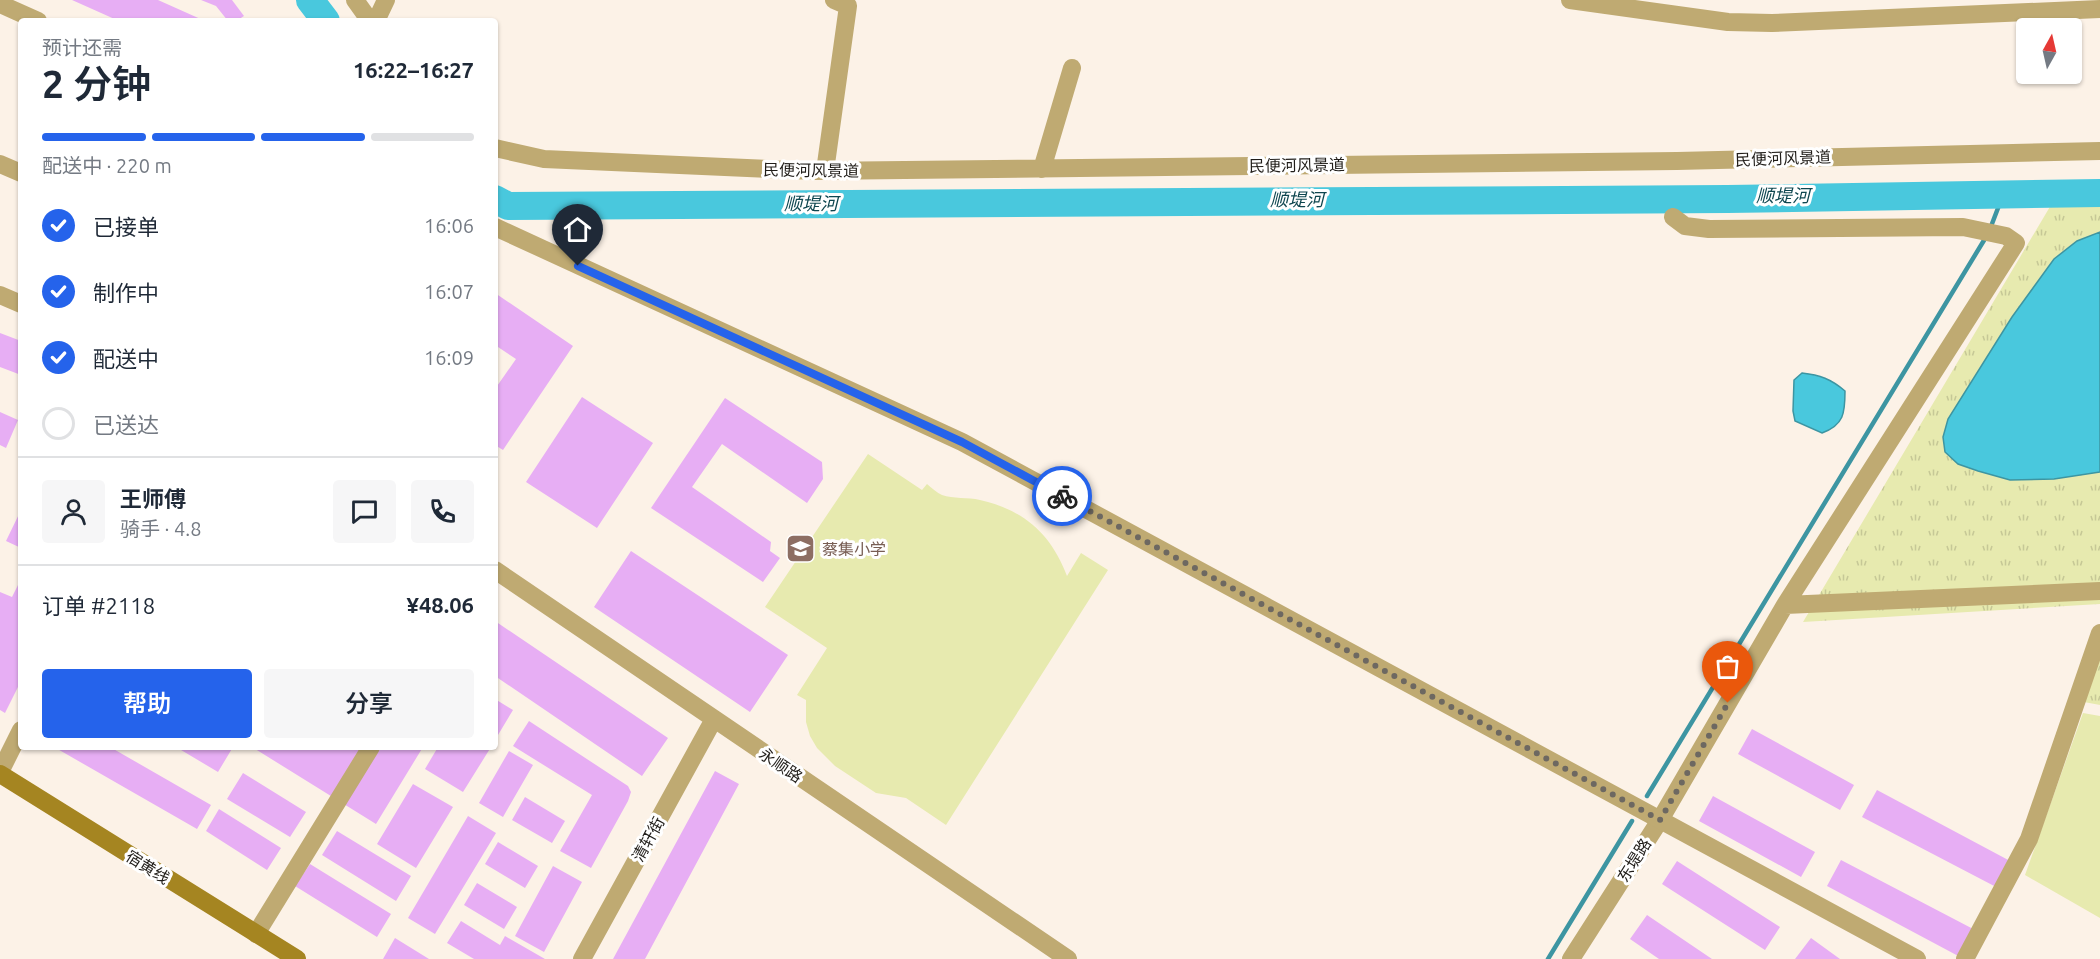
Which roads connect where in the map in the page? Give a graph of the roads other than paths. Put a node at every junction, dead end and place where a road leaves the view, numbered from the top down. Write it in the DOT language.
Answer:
graph roads {
  1 [pos="355,0"];
  2 [pos="386,0"];
  3 [pos="834,0"];
  4 [pos="1570,0"];
  5 [pos="0,4"];
  6 [pos="2100,9"];
  7 [pos="31,18"];
  8 [pos="368,18"];
  9 [pos="377,18"];
  10 [pos="1072,68"];
  11 [pos="498,149"];
  12 [pos="2100,151"];
  13 [pos="0,164"];
  14 [pos="1042,169"];
  15 [pos="825,171"];
  16 [pos="18,172"];
  17 [pos="1673,217"];
  18 [pos="498,228"];
  19 [pos="0,295"];
  20 [pos="18,303"];
  21 [pos="498,572"];
  22 [pos="2100,591"];
  23 [pos="1785,605"];
  24 [pos="2100,633"];
  25 [pos="714,719"];
  26 [pos="18,736"];
  27 [pos="369,750"];
  28 [pos="0,773"];
  29 [pos="1660,820"];
  30 [pos="256,934"];
  31 [pos="297,959"];
  32 [pos="582,959"];
  33 [pos="1068,959"];
  34 [pos="1571,959"];
  35 [pos="1917,959"];
  36 [pos="1965,959"];
  1 -- 8 [label="street"];
  2 -- 9 [label="street"];
  3 -- 15 [label="street"];
  4 -- 6 [label="street"];
  5 -- 7 [label="street"];
  10 -- 14 [label="street"];
  11 -- 15 [label="street, 民便河风景道"];
  12 -- 14 [label="street, 民便河风景道"];
  13 -- 16 [label="street"];
  14 -- 15 [label="street, 民便河风景道"];
  17 -- 23 [label="street, 东堤路"];
  18 -- 29 [label="street"];
  19 -- 20 [label="street"];
  21 -- 25 [label="street, 永顺路"];
  22 -- 23 [label="street"];
  23 -- 29 [label="street, 东堤路"];
  24 -- 36 [label="street"];
  25 -- 32 [label="street, 清轩街"];
  25 -- 33 [label="street, 永顺路"];
  26 -- 28 [label="street"];
  27 -- 30 [label="street"];
  28 -- 30 [label="main road, 宿黄线"];
  29 -- 34 [label="street, 东堤路"];
  29 -- 35 [label="street"];
  30 -- 31 [label="main road, 宿黄线"];
}
